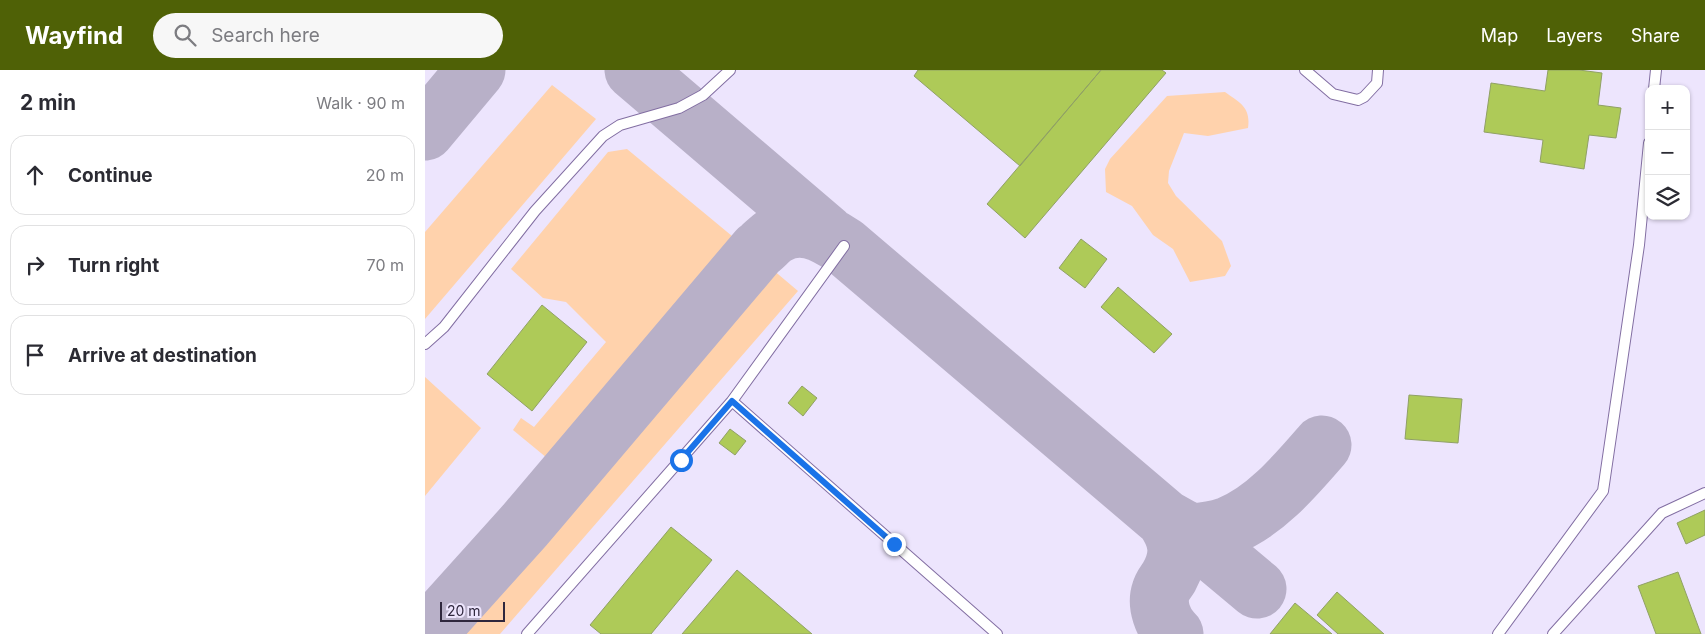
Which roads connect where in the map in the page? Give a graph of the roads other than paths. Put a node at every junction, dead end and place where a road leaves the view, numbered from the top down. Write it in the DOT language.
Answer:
graph roads {
  1 [pos="730,70"];
  2 [pos="1305,70"];
  3 [pos="1379,70"];
  4 [pos="1656,70"];
  5 [pos="1654,85"];
  6 [pos="1646,175"];
  7 [pos="844,246"];
  8 [pos="425,344"];
  9 [pos="732,401"];
  10 [pos="1705,493"];
  11 [pos="527,634"];
  12 [pos="997,634"];
  13 [pos="1498,634"];
  14 [pos="1553,634"];
  1 -- 8 [label="lane"];
  2 -- 3 [label="lane"];
  4 -- 5 [label="lane"];
  6 -- 13 [label="lane"];
  7 -- 9 [label="lane"];
  9 -- 11 [label="lane"];
  9 -- 12 [label="lane"];
  10 -- 14 [label="lane"];
}
